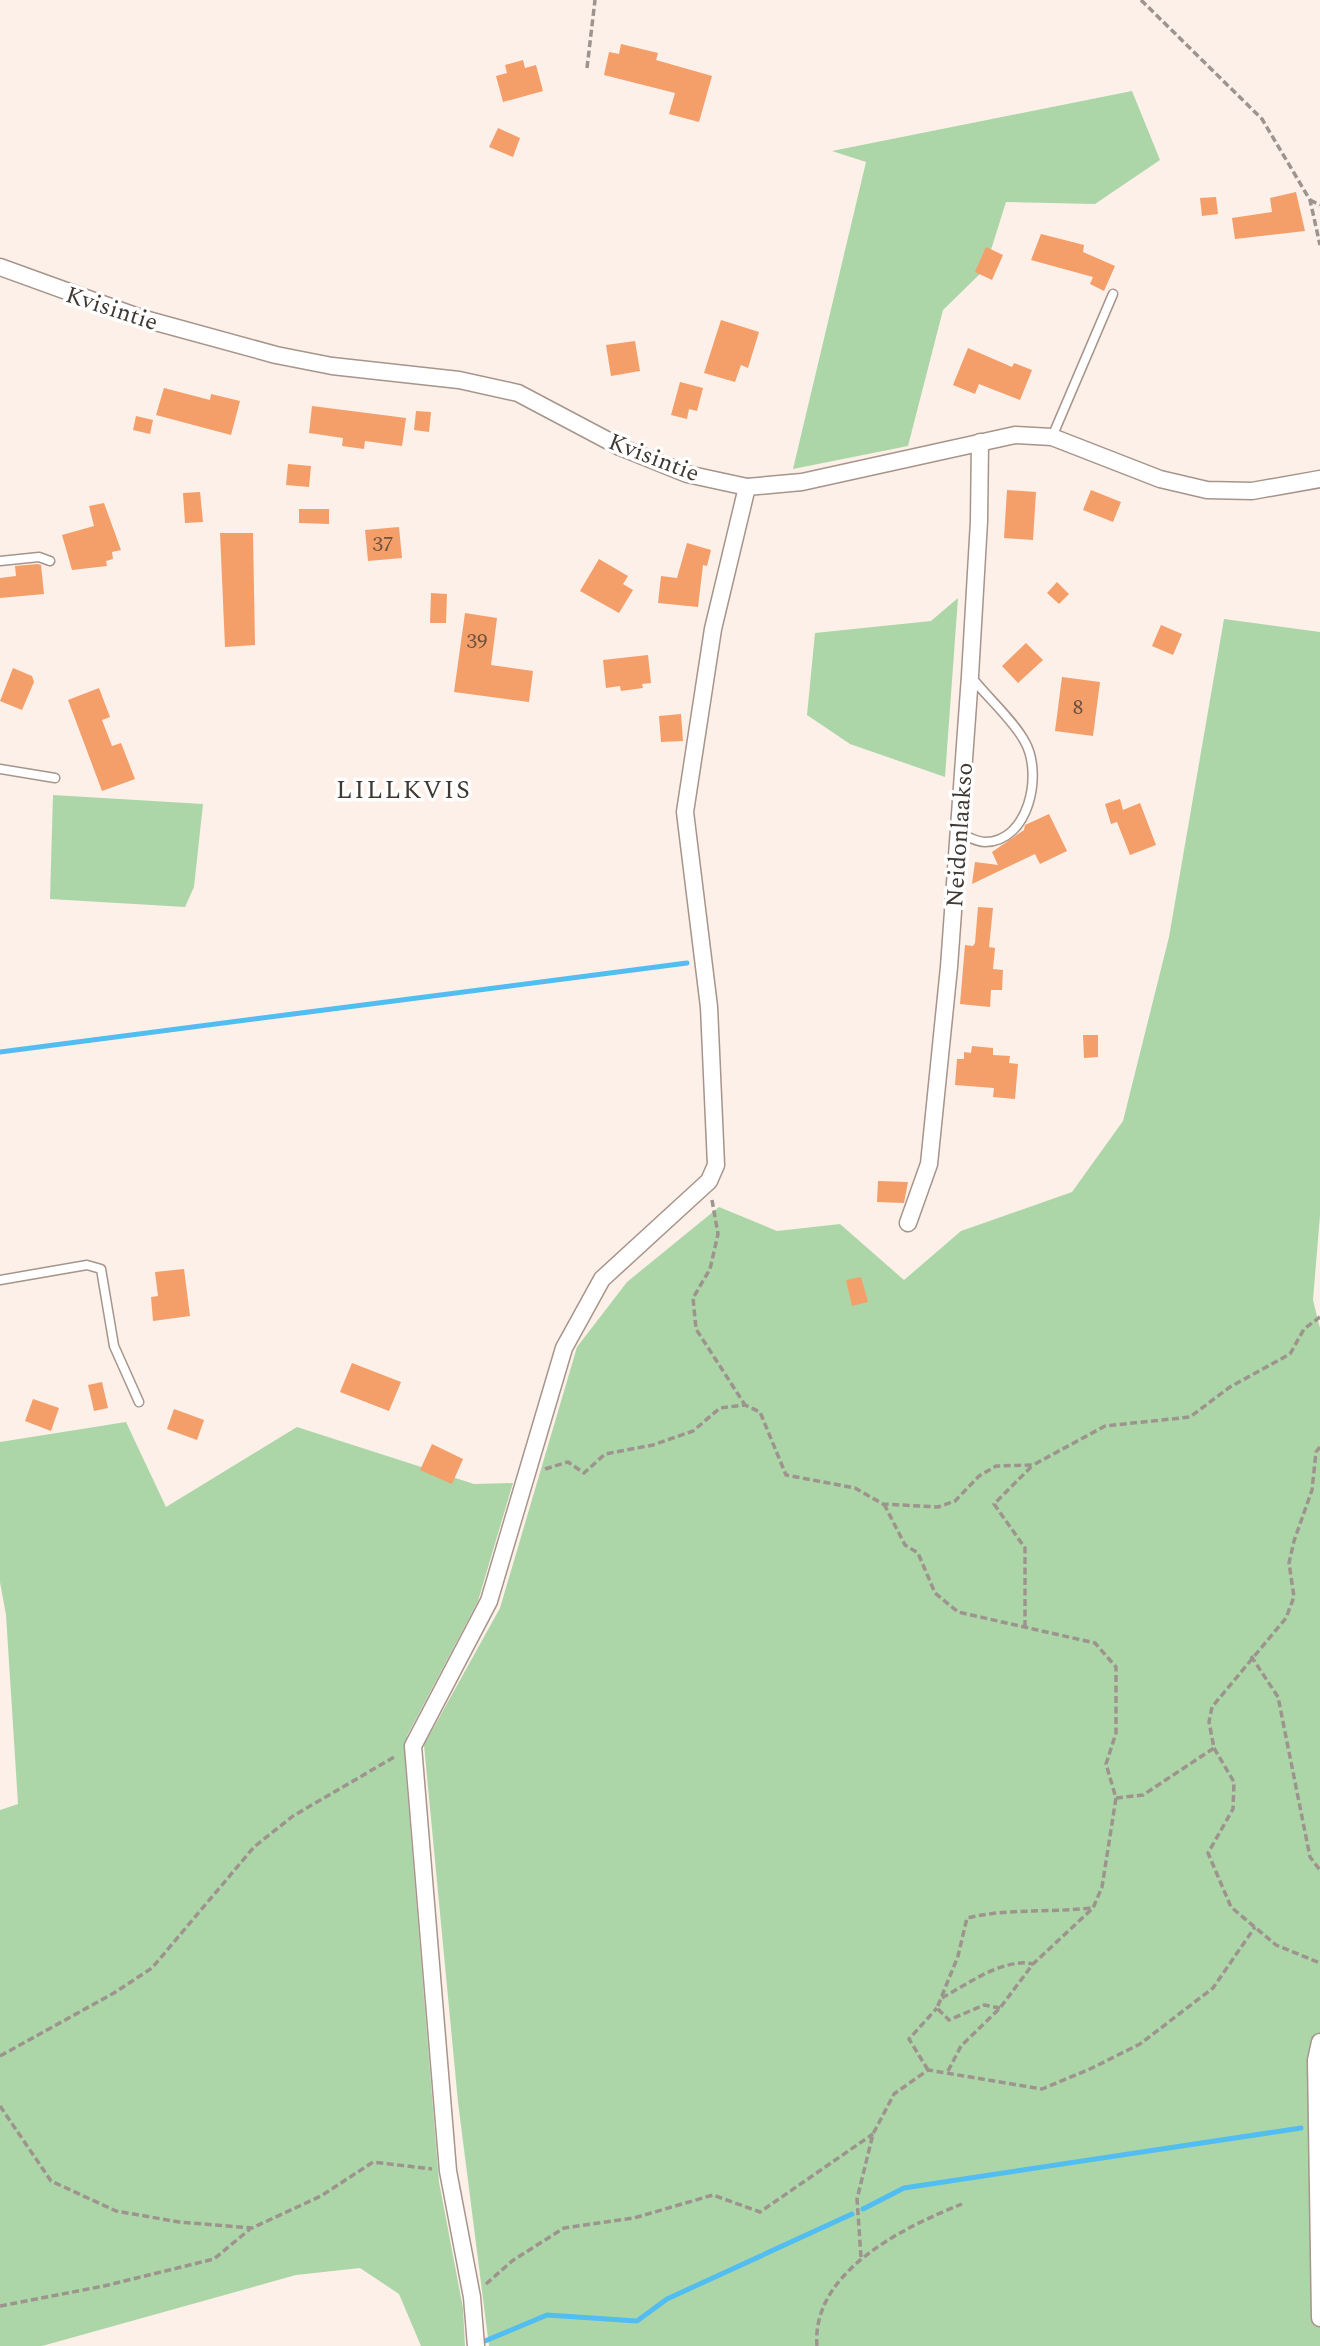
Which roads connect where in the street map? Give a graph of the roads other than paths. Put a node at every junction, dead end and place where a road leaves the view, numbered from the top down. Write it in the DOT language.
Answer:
graph roads {
  1 [pos="0,267"];
  2 [pos="1112,294"];
  3 [pos="1052,437"];
  4 [pos="980,442"];
  5 [pos="1320,479"];
  6 [pos="747,487"];
  7 [pos="0,561"];
  8 [pos="50,561"];
  9 [pos="970,676"];
  10 [pos="0,769"];
  11 [pos="55,778"];
  12 [pos="959,833"];
  13 [pos="908,1223"];
  14 [pos="0,1280"];
  15 [pos="139,1402"];
  16 [pos="1320,2042"];
  17 [pos="1320,2318"];
  18 [pos="476,2346"];
  1 -- 6 [label="street, Kvisintie"];
  2 -- 3 [label="lane"];
  3 -- 4 [label="street, Kvisintie"];
  3 -- 5 [label="street, Kvisintie"];
  4 -- 6 [label="street, Kvisintie"];
  4 -- 9 [label="street, Neidonlaakso"];
  6 -- 18 [label="street"];
  7 -- 8 [label="lane"];
  9 -- 12 [label="street, Neidonlaakso"];
  9 -- 12 [label="lane"];
  10 -- 11 [label="lane"];
  12 -- 13 [label="street, Neidonlaakso"];
  14 -- 15 [label="lane"];
  16 -- 17 [label="street"];
}
